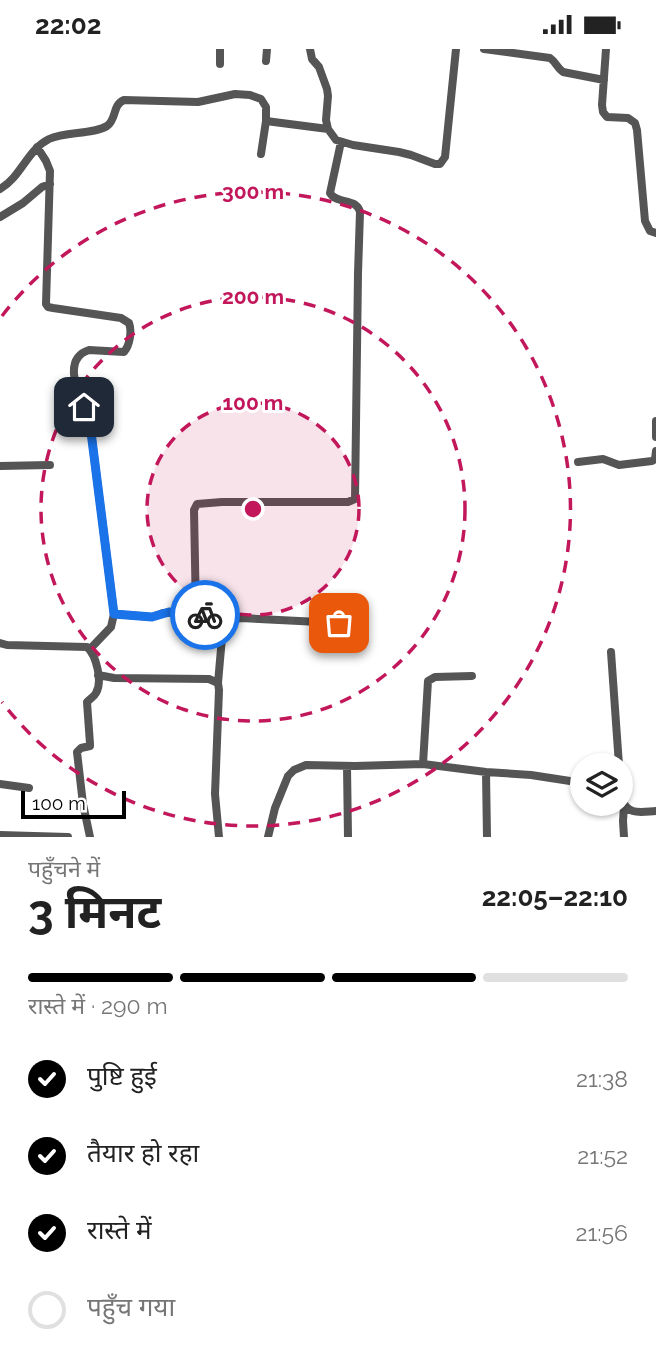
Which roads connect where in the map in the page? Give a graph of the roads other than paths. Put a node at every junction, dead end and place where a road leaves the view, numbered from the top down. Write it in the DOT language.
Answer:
graph roads {
  1 [pos="220,49"];
  2 [pos="267,49"];
  3 [pos="310,49"];
  4 [pos="456,49"];
  5 [pos="484,49"];
  6 [pos="606,49"];
  7 [pos="266,61"];
  8 [pos="220,64"];
  9 [pos="604,81"];
  10 [pos="266,121"];
  11 [pos="328,129"];
  12 [pos="341,142"];
  13 [pos="37,147"];
  14 [pos="261,154"];
  15 [pos="50,184"];
  16 [pos="0,189"];
  17 [pos="0,217"];
  18 [pos="656,233"];
  19 [pos="656,421"];
  20 [pos="656,437"];
  21 [pos="656,451"];
  22 [pos="578,462"];
  23 [pos="50,465"];
  24 [pos="0,466"];
  25 [pos="114,614"];
  26 [pos="196,614"];
  27 [pos="222,621"];
  28 [pos="339,623"];
  29 [pos="0,643"];
  30 [pos="90,649"];
  31 [pos="611,652"];
  32 [pos="99,675"];
  33 [pos="472,675"];
  34 [pos="218,683"];
  35 [pos="618,753"];
  36 [pos="423,764"];
  37 [pos="347,766"];
  38 [pos="486,772"];
  39 [pos="570,781"];
  40 [pos="0,785"];
  41 [pos="29,789"];
  42 [pos="633,811"];
  43 [pos="656,811"];
  44 [pos="623,816"];
  45 [pos="0,835"];
  46 [pos="68,837"];
  47 [pos="90,837"];
  48 [pos="219,837"];
  49 [pos="268,837"];
  50 [pos="348,837"];
  51 [pos="487,837"];
  52 [pos="624,837"];
  1 -- 8 [label="street"];
  2 -- 7 [label="street"];
  3 -- 11 [label="street"];
  4 -- 12 [label="street"];
  5 -- 9 [label="street"];
  6 -- 9 [label="street"];
  9 -- 18 [label="street"];
  10 -- 11 [label="street"];
  10 -- 13 [label="street"];
  10 -- 14 [label="street"];
  11 -- 12 [label="street"];
  12 -- 26 [label="street"];
  13 -- 15 [label="street"];
  13 -- 16 [label="street"];
  15 -- 17 [label="street"];
  15 -- 25 [label="street"];
  19 -- 20 [label="street"];
  21 -- 22 [label="street"];
  23 -- 24 [label="street"];
  25 -- 26 [label="street"];
  25 -- 30 [label="street"];
  26 -- 27 [label="street"];
  27 -- 28 [label="street"];
  27 -- 34 [label="street"];
  29 -- 30 [label="street"];
  30 -- 32 [label="street"];
  31 -- 35 [label="street"];
  32 -- 34 [label="street"];
  32 -- 47 [label="street"];
  33 -- 36 [label="street"];
  34 -- 48 [label="street"];
  36 -- 37 [label="street"];
  36 -- 38 [label="street"];
  37 -- 49 [label="street"];
  37 -- 50 [label="street"];
  38 -- 39 [label="street"];
  38 -- 51 [label="street"];
  40 -- 41 [label="street"];
  42 -- 43 [label="street"];
  44 -- 52 [label="street"];
  45 -- 46 [label="street"];
}
